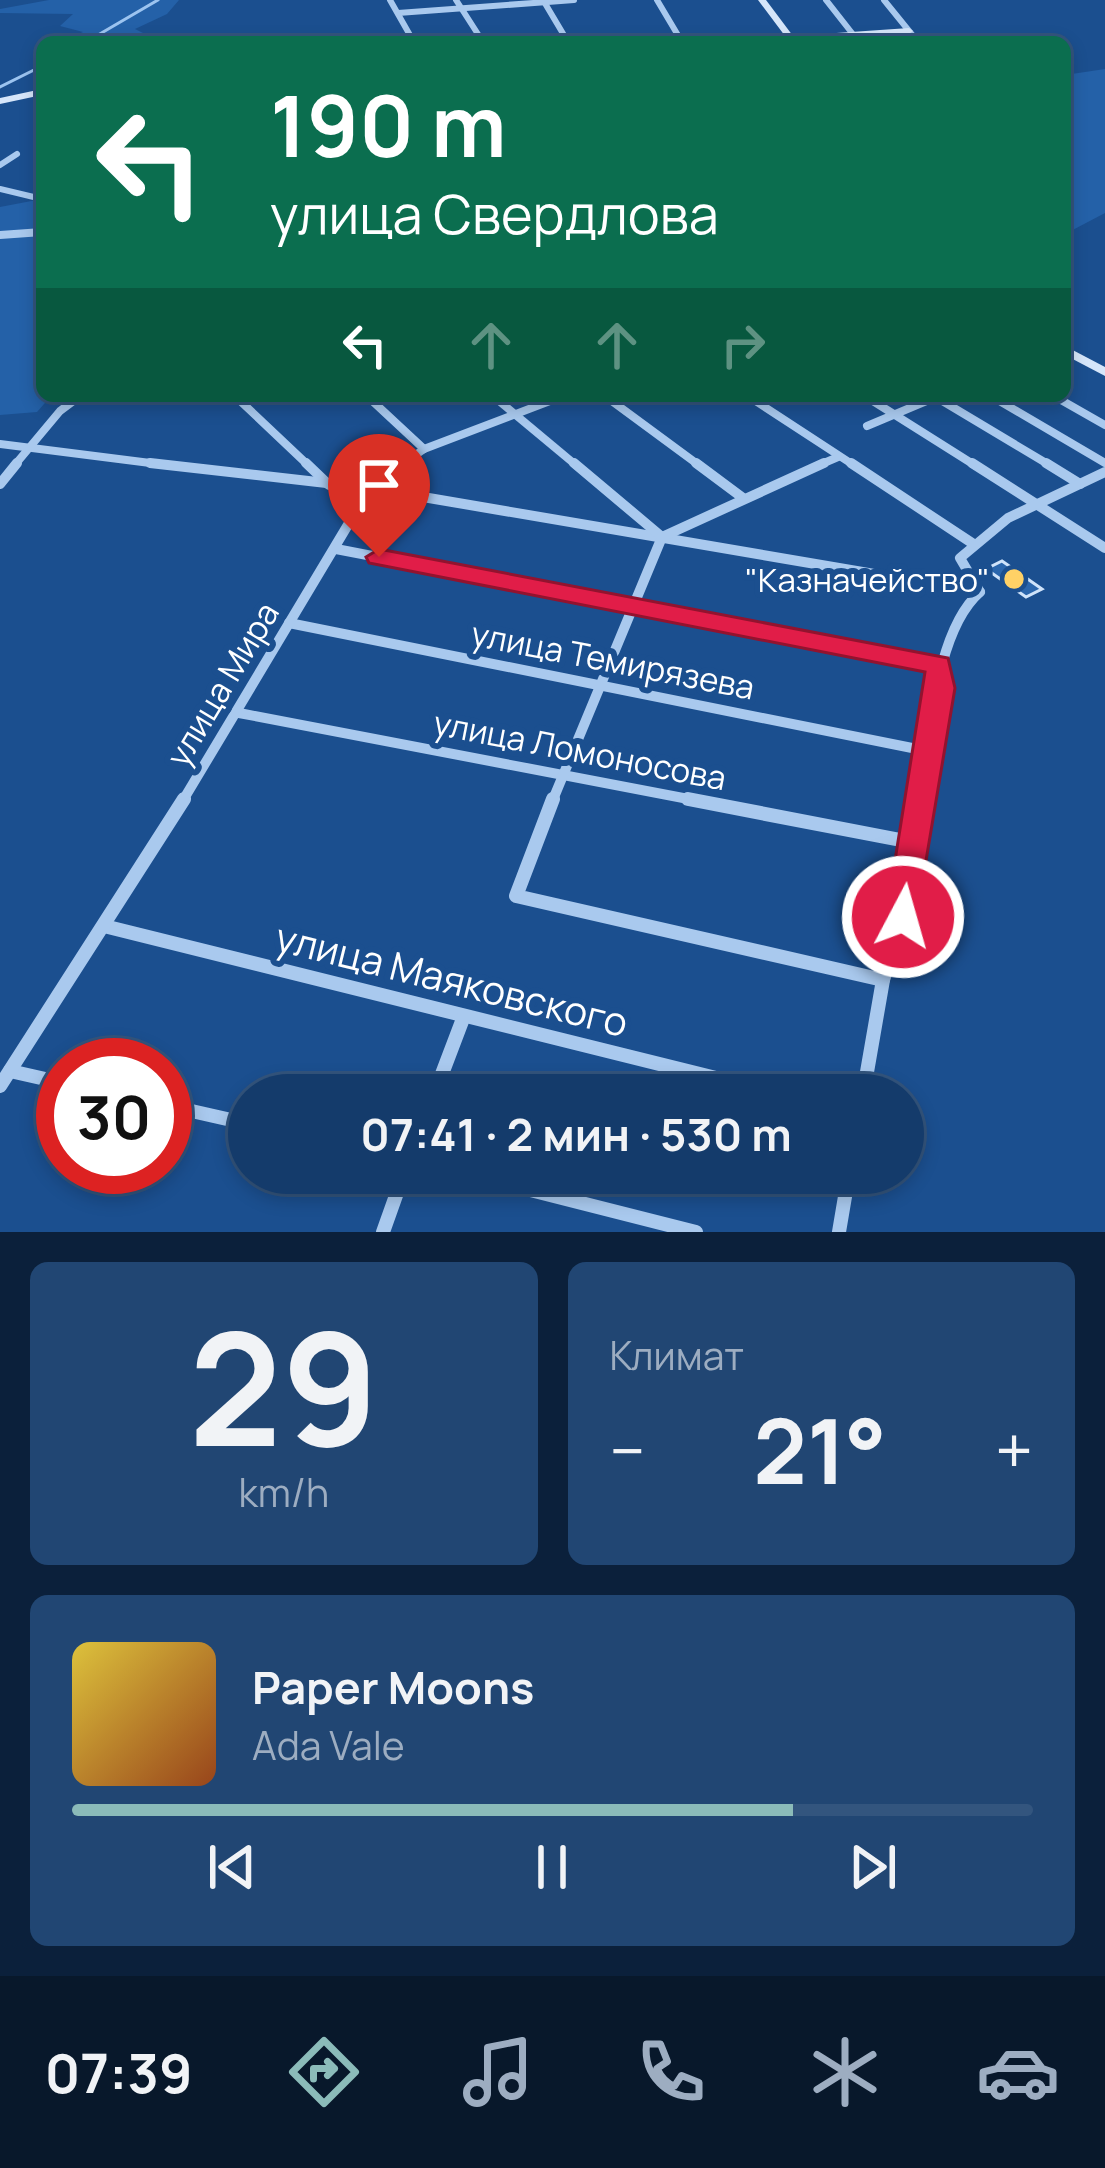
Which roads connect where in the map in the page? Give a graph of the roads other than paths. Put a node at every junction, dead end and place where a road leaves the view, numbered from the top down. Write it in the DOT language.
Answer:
graph roads {
  1 [pos="390,0"];
  2 [pos="456,0"];
  3 [pos="574,0"];
  4 [pos="657,0"];
  5 [pos="763,0"];
  6 [pos="826,0"];
  7 [pos="884,0"];
  8 [pos="543,1"];
  9 [pos="462,9"];
  10 [pos="398,13"];
  11 [pos="909,31"];
  12 [pos="410,36"];
  13 [pos="479,36"];
  14 [pos="564,36"];
  15 [pos="678,36"];
  16 [pos="789,36"];
  17 [pos="854,36"];
  18 [pos="871,36"];
  19 [pos="913,36"];
  20 [pos="36,93"];
  21 [pos="0,101"];
  22 [pos="17,154"];
  23 [pos="0,166"];
  24 [pos="0,189"];
  25 [pos="36,198"];
  26 [pos="36,232"];
  27 [pos="0,235"];
  28 [pos="1071,353"];
  29 [pos="1105,372"];
  30 [pos="72,402"];
  31 [pos="241,402"];
  32 [pos="373,402"];
  33 [pos="501,402"];
  34 [pos="547,402"];
  35 [pos="613,402"];
  36 [pos="757,402"];
  37 [pos="874,402"];
  38 [pos="923,402"];
  39 [pos="946,402"];
  40 [pos="1001,402"];
  41 [pos="1065,402"];
  42 [pos="514,414"];
  43 [pos="894,416"];
  44 [pos="1105,425"];
  45 [pos="867,426"];
  46 [pos="0,444"];
  47 [pos="33,447"];
  48 [pos="424,449"];
  49 [pos="838,457"];
  50 [pos="1105,463"];
  51 [pos="1105,472"];
  52 [pos="0,484"];
  53 [pos="1080,484"];
  54 [pos="332,487"];
  55 [pos="370,488"];
  56 [pos="742,498"];
  57 [pos="1037,504"];
  58 [pos="662,537"];
  59 [pos="972,543"];
  60 [pos="1105,548"];
  61 [pos="336,549"];
  62 [pos="980,592"];
  63 [pos="632,608"];
  64 [pos="289,623"];
  65 [pos="938,665"];
  66 [pos="598,683"];
  67 [pos="239,713"];
  68 [pos="927,751"];
  69 [pos="564,774"];
  70 [pos="911,842"];
  71 [pos="104,926"];
  72 [pos="883,980"];
  73 [pos="464,1016"];
  74 [pos="10,1071"];
  75 [pos="442,1074"];
  76 [pos="699,1074"];
  77 [pos="866,1074"];
  78 [pos="36,1076"];
  79 [pos="0,1086"];
  80 [pos="192,1111"];
  81 [pos="228,1119"];
  82 [pos="396,1194"];
  83 [pos="546,1194"];
  84 [pos="845,1194"];
  85 [pos="382,1232"];
  86 [pos="696,1232"];
  87 [pos="839,1232"];
  1 -- 10 [label="street"];
  2 -- 9 [label="street"];
  3 -- 8 [label="street"];
  4 -- 15 [label="street"];
  5 -- 16 [label="street"];
  6 -- 17 [label="street"];
  7 -- 11 [label="street"];
  8 -- 9 [label="street"];
  8 -- 14 [label="street"];
  9 -- 10 [label="street"];
  9 -- 13 [label="street"];
  10 -- 12 [label="street"];
  11 -- 18 [label="street"];
  11 -- 19 [label="street"];
  20 -- 21 [label="street"];
  22 -- 23 [label="street"];
  24 -- 25 [label="street"];
  26 -- 27 [label="street"];
  28 -- 29 [label="street"];
  30 -- 47 [label="street"];
  31 -- 54 [label="street"];
  32 -- 48 [label="street"];
  33 -- 42 [label="street"];
  34 -- 42 [label="street, улица Мира"];
  35 -- 56 [label="street"];
  36 -- 49 [label="street"];
  37 -- 43 [label="street"];
  38 -- 43 [label="street"];
  39 -- 53 [label="street"];
  40 -- 50 [label="street"];
  41 -- 44 [label="street"];
  42 -- 48 [label="street, улица Мира"];
  42 -- 58 [label="street"];
  43 -- 45 [label="street"];
  43 -- 57 [label="street"];
  46 -- 47 [label="street"];
  47 -- 52 [label="street"];
  47 -- 54 [label="street"];
  48 -- 55 [label="street, улица Мира"];
  49 -- 56 [label="street"];
  49 -- 59 [label="street"];
  51 -- 53 [label="street"];
  53 -- 57 [label="street"];
  54 -- 55 [label="street"];
  55 -- 58 [label="street"];
  55 -- 61 [label="street, улица Мира"];
  56 -- 58 [label="street"];
  57 -- 59 [label="street"];
  57 -- 60 [label="street"];
  58 -- 62 [label="street"];
  58 -- 63 [label="street"];
  59 -- 62 [label="street"];
  61 -- 63 [label="street"];
  61 -- 64 [label="street, улица Мира"];
  62 -- 65 [label="street"];
  63 -- 65 [label="street"];
  63 -- 66 [label="street"];
  64 -- 66 [label="street, улица Темирязева"];
  64 -- 67 [label="street, улица Мира"];
  65 -- 68 [label="street"];
  66 -- 68 [label="street, улица Темирязева"];
  66 -- 69 [label="street"];
  67 -- 69 [label="street, улица Ломоносова"];
  67 -- 71 [label="street, улица Мира"];
  68 -- 70 [label="street"];
  69 -- 70 [label="street, улица Ломоносова"];
  69 -- 72 [label="street"];
  70 -- 72 [label="street"];
  71 -- 73 [label="street, улица Маяковского"];
  71 -- 74 [label="street, улица Мира"];
  72 -- 77 [label="street"];
  73 -- 75 [label="street"];
  73 -- 76 [label="street, улица Маяковского"];
  74 -- 78 [label="street"];
  74 -- 79 [label="street, улица Мира"];
  80 -- 81 [label="street"];
  82 -- 85 [label="street"];
  83 -- 86 [label="street"];
  84 -- 87 [label="street"];
}
